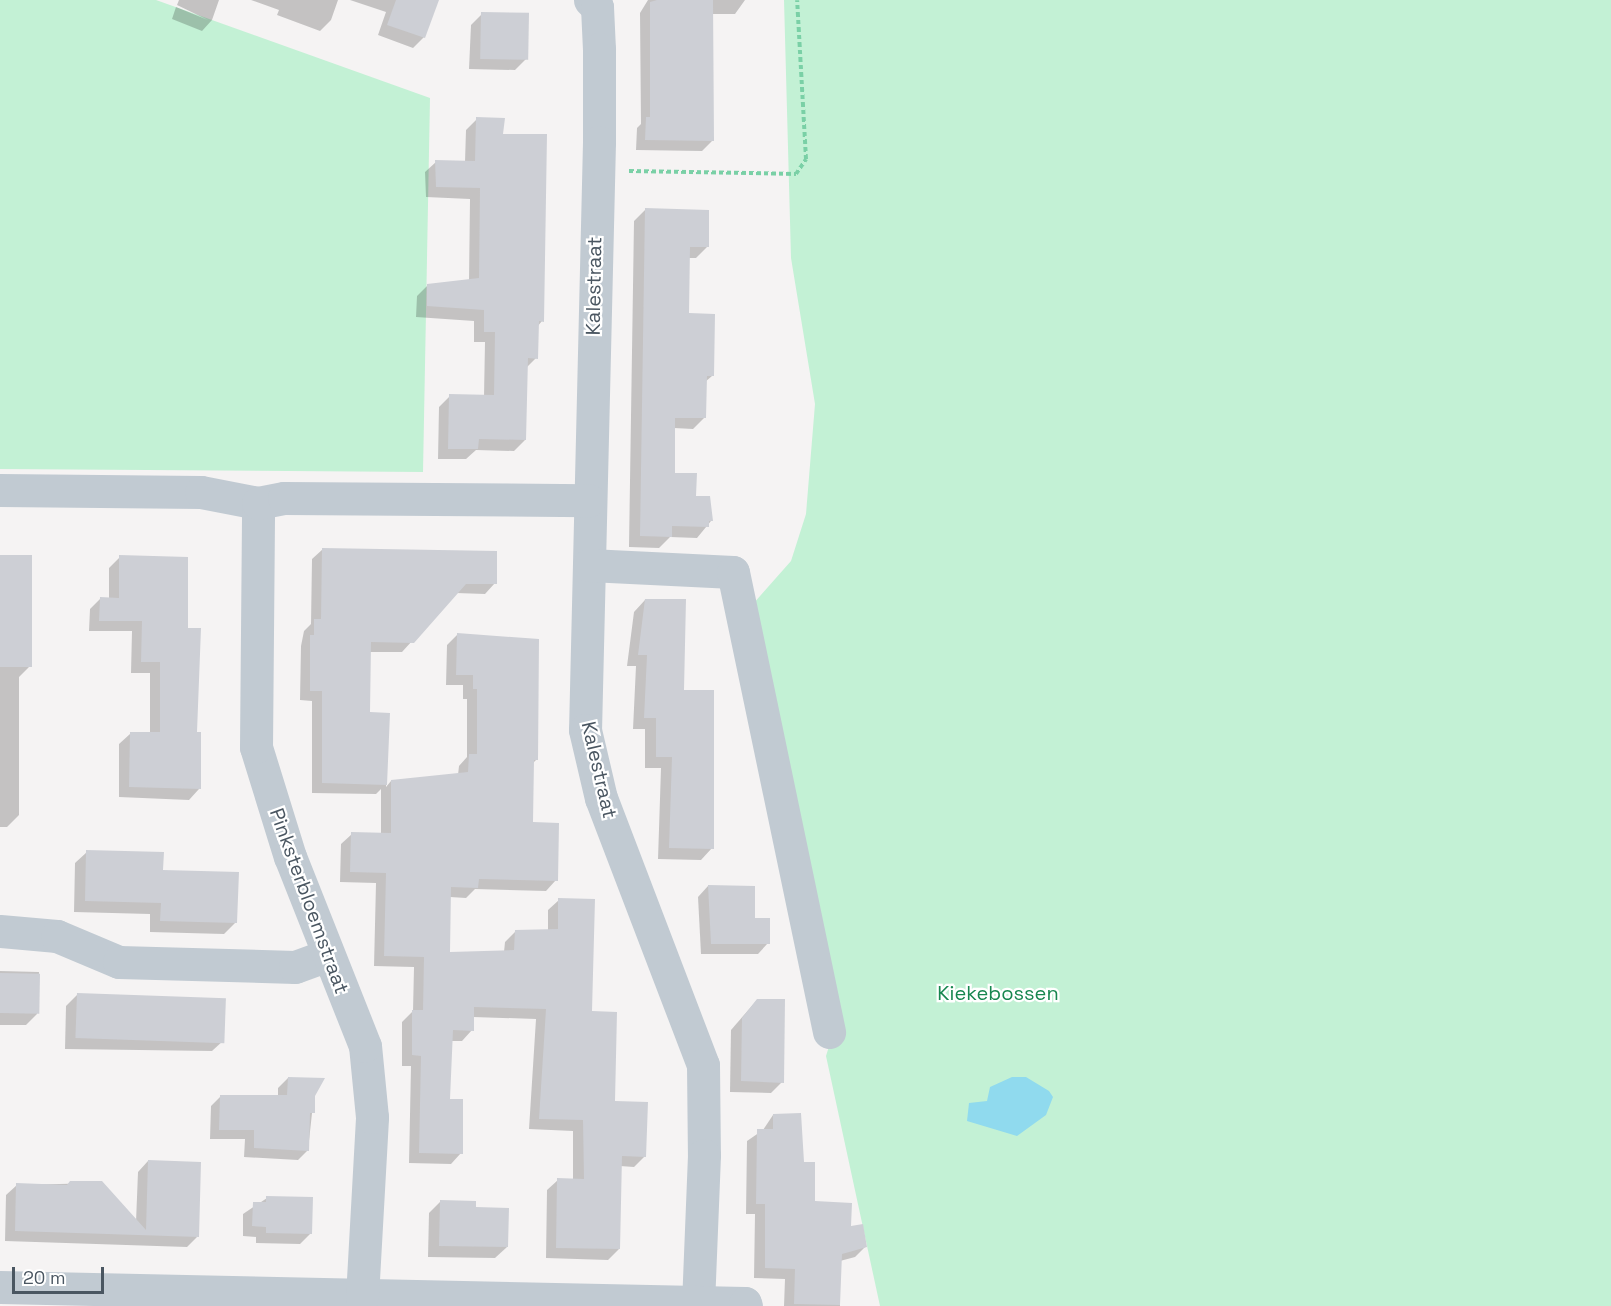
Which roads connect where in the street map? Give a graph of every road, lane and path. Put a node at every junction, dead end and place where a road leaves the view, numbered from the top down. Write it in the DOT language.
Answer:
graph roads {
  1 [pos="590,0"];
  2 [pos="797,0"];
  3 [pos="597,171"];
  4 [pos="0,490"];
  5 [pos="589,500"];
  6 [pos="258,503"];
  7 [pos="589,565"];
  8 [pos="0,931"];
  9 [pos="328,955"];
  10 [pos="829,1032"];
  11 [pos="0,1287"];
  12 [pos="362,1297"];
  13 [pos="698,1302"];
  14 [pos="746,1306"];
  1 -- 3 [label="street, Kalestraat"];
  2 -- 3 [label="path"];
  3 -- 5 [label="street, Kalestraat"];
  4 -- 6 [label="street"];
  5 -- 6 [label="street"];
  5 -- 7 [label="street, Kalestraat"];
  6 -- 9 [label="street, Pinksterbloemstraat"];
  7 -- 10 [label="street"];
  7 -- 13 [label="street, Kalestraat"];
  8 -- 9 [label="street"];
  9 -- 12 [label="street, Pinksterbloemstraat"];
  11 -- 12 [label="street"];
  12 -- 13 [label="street"];
  13 -- 14 [label="street"];
}
